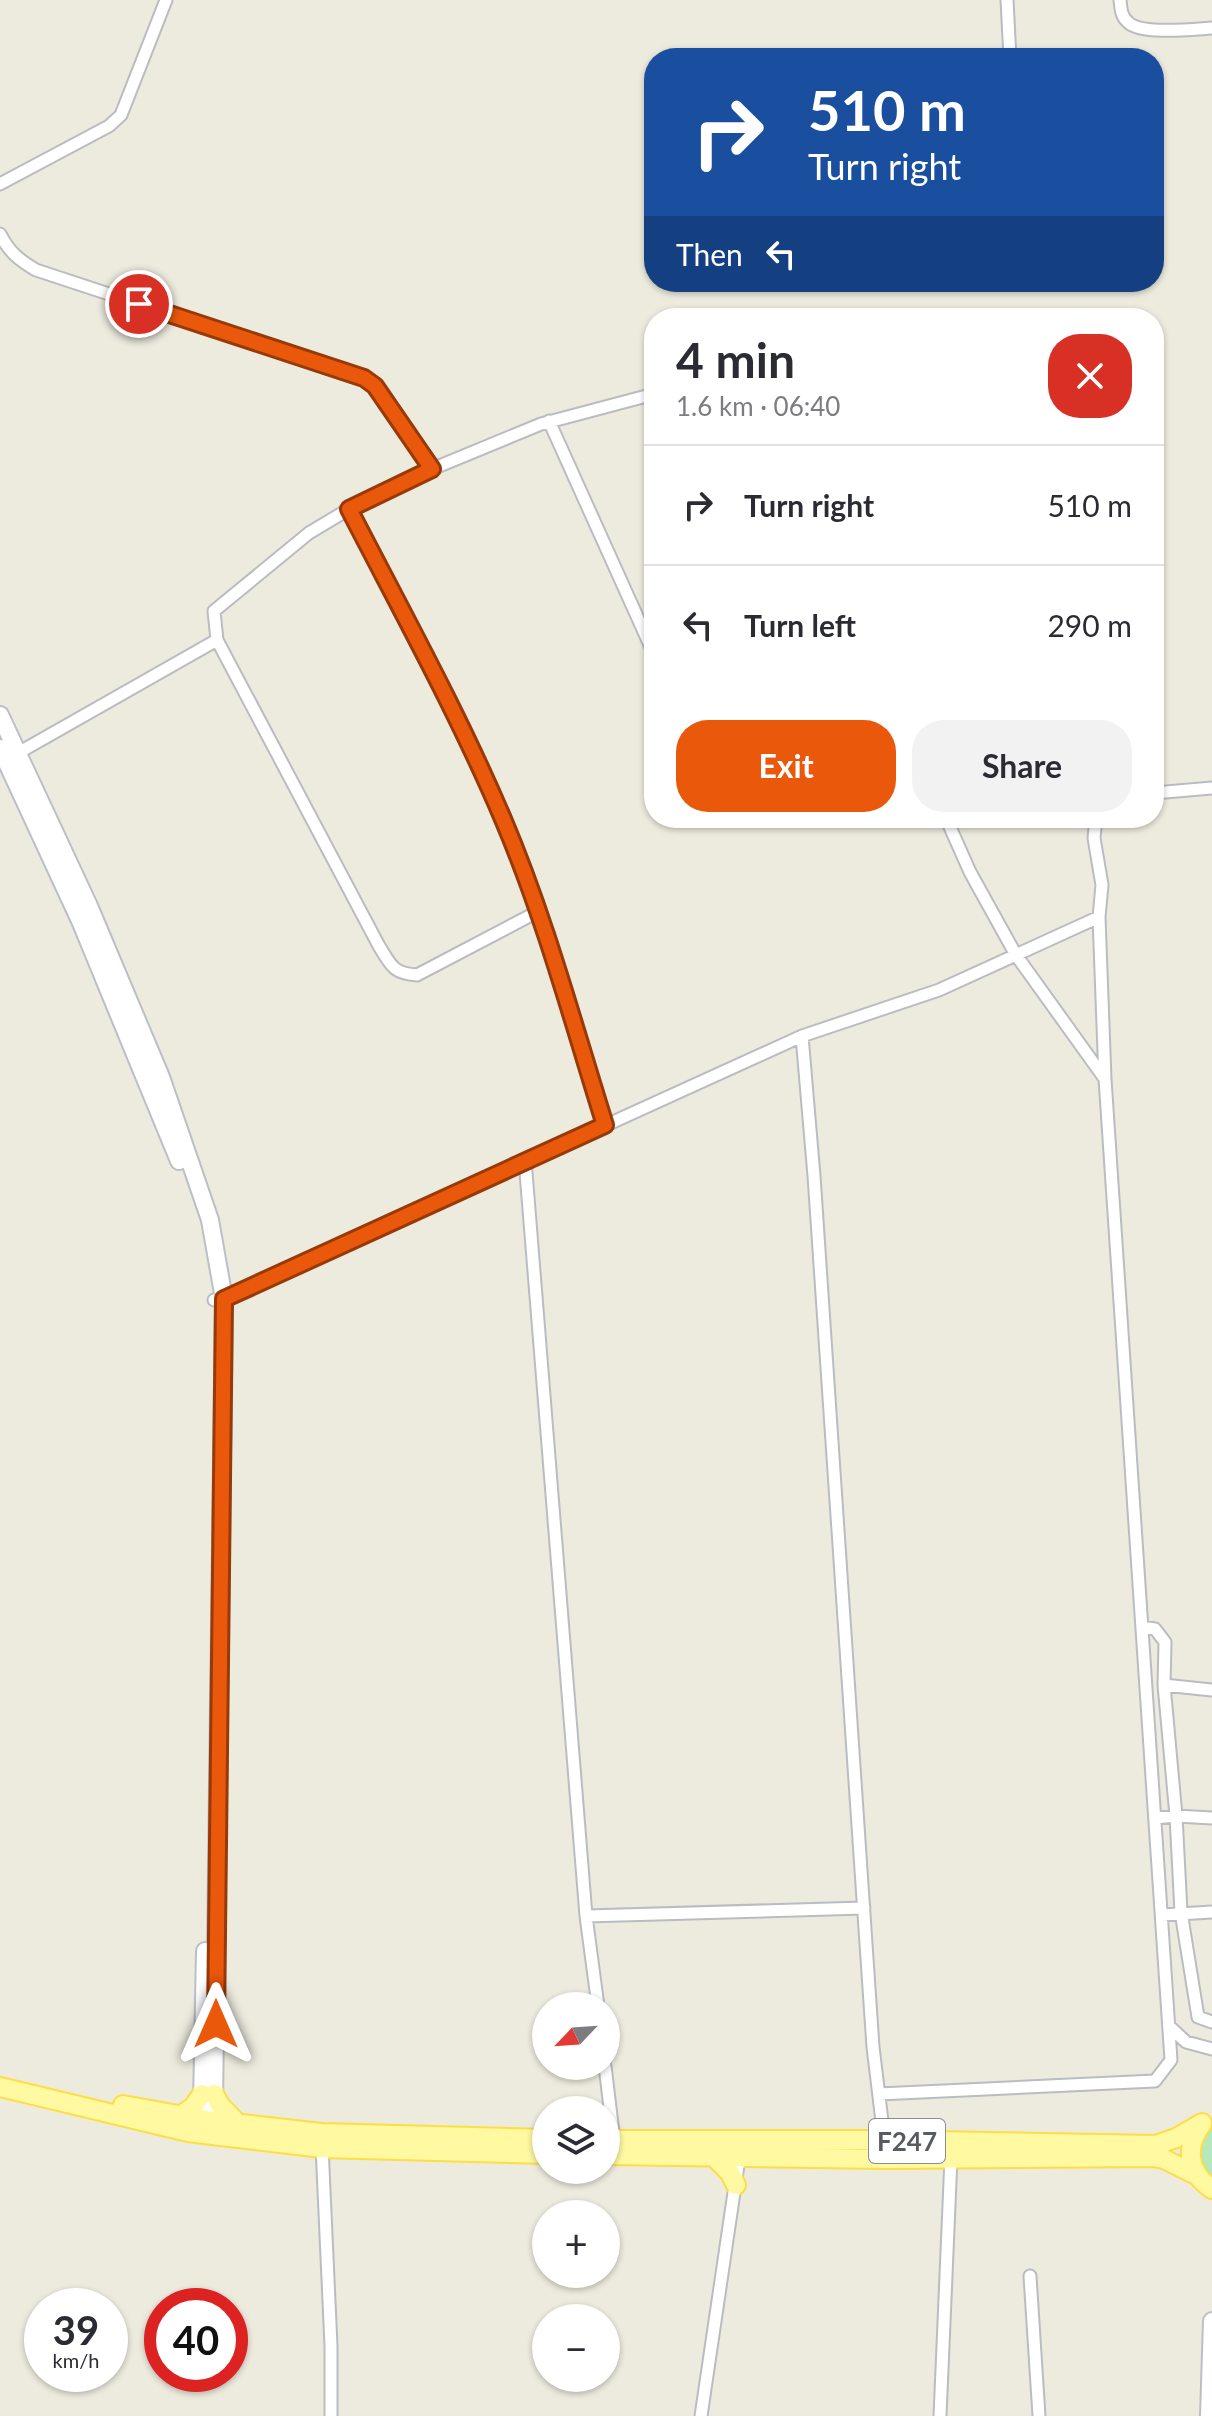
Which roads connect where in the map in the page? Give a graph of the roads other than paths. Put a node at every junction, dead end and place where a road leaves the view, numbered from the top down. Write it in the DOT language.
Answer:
graph roads {
  1 [pos="166,0"];
  2 [pos="1007,0"];
  3 [pos="1120,0"];
  4 [pos="1212,28"];
  5 [pos="1009,48"];
  6 [pos="0,184"];
  7 [pos="0,234"];
  8 [pos="644,397"];
  9 [pos="549,421"];
  10 [pos="432,469"];
  11 [pos="349,509"];
  12 [pos="644,632"];
  13 [pos="217,640"];
  14 [pos="0,715"];
  15 [pos="6,756"];
  16 [pos="1212,788"];
  17 [pos="1164,792"];
  18 [pos="950,828"];
  19 [pos="1095,828"];
  20 [pos="537,912"];
  21 [pos="1099,917"];
  22 [pos="1016,955"];
  23 [pos="802,1036"];
  24 [pos="1105,1079"];
  25 [pos="605,1125"];
  26 [pos="525,1160"];
  27 [pos="219,1300"];
  28 [pos="1142,1627"];
  29 [pos="1164,1685"];
  30 [pos="1212,1690"];
  31 [pos="1176,1816"];
  32 [pos="1155,1818"];
  33 [pos="1212,1818"];
  34 [pos="864,1908"];
  35 [pos="1181,1912"];
  36 [pos="1212,1912"];
  37 [pos="1162,1915"];
  38 [pos="586,1916"];
  39 [pos="596,1992"];
  40 [pos="1212,2022"];
  41 [pos="1169,2026"];
  42 [pos="1212,2049"];
  43 [pos="0,2084"];
  44 [pos="208,2094"];
  45 [pos="879,2094"];
  46 [pos="206,2120"];
  47 [pos="1207,2120"];
  48 [pos="184,2124"];
  49 [pos="239,2125"];
  50 [pos="221,2136"];
  51 [pos="532,2139"];
  52 [pos="322,2141"];
  53 [pos="620,2145"];
  54 [pos="620,2146"];
  55 [pos="885,2149"];
  56 [pos="740,2150"];
  57 [pos="532,2153"];
  58 [pos="714,2157"];
  59 [pos="951,2158"];
  60 [pos="1196,2175"];
  61 [pos="736,2185"];
  62 [pos="1212,2190"];
  63 [pos="1030,2276"];
  64 [pos="1212,2321"];
  65 [pos="331,2416"];
  66 [pos="701,2416"];
  67 [pos="940,2416"];
  68 [pos="1039,2416"];
  69 [pos="1209,2416"];
  1 -- 6 [label="street"];
  2 -- 5 [label="street"];
  3 -- 4 [label="street"];
  7 -- 10 [label="street"];
  8 -- 9 [label="street"];
  9 -- 10 [label="street"];
  9 -- 12 [label="street"];
  10 -- 11 [label="street"];
  11 -- 13 [label="street"];
  11 -- 20 [label="street"];
  13 -- 15 [label="street"];
  13 -- 20 [label="street"];
  14 -- 15 [label="street"];
  15 -- 27 [label="street"];
  16 -- 17 [label="street"];
  18 -- 22 [label="street"];
  19 -- 21 [label="street"];
  20 -- 25 [label="street"];
  21 -- 22 [label="street"];
  21 -- 24 [label="street"];
  22 -- 23 [label="street"];
  22 -- 24 [label="street"];
  23 -- 25 [label="street"];
  23 -- 34 [label="street"];
  24 -- 28 [label="street"];
  25 -- 26 [label="street"];
  26 -- 27 [label="street"];
  26 -- 38 [label="street"];
  27 -- 44 [label="street"];
  28 -- 29 [label="street"];
  28 -- 32 [label="street"];
  29 -- 30 [label="street"];
  29 -- 31 [label="street"];
  31 -- 32 [label="street"];
  31 -- 33 [label="street"];
  31 -- 35 [label="street"];
  32 -- 37 [label="street"];
  34 -- 38 [label="street"];
  34 -- 45 [label="street"];
  35 -- 36 [label="street"];
  35 -- 37 [label="street"];
  35 -- 40 [label="street"];
  37 -- 41 [label="street"];
  38 -- 39 [label="street"];
  41 -- 42 [label="street"];
  41 -- 45 [label="street"];
  43 -- 48 [label="main road"];
  44 -- 46 [label="street"];
  44 -- 48 [label="main road"];
  44 -- 49 [label="main road"];
  45 -- 55 [label="street"];
  46 -- 48 [label="main road"];
  46 -- 49 [label="main road"];
  46 -- 50 [label="street"];
  47 -- 55 [label="main road, F247"];
  47 -- 60 [label="main road, F247"];
  48 -- 50 [label="main road"];
  49 -- 52 [label="main road"];
  50 -- 52 [label="main road"];
  51 -- 52 [label="main road"];
  52 -- 57 [label="main road"];
  52 -- 65 [label="street"];
  53 -- 56 [label="main road, F247"];
  54 -- 58 [label="main road, F247"];
  55 -- 56 [label="main road, F247"];
  55 -- 59 [label="main road, F247"];
  56 -- 58 [label="main road, F247"];
  56 -- 61 [label="street"];
  58 -- 61 [label="main road"];
  59 -- 60 [label="main road, F247"];
  59 -- 67 [label="street"];
  60 -- 62 [label="main road, F247"];
  61 -- 66 [label="street"];
  63 -- 68 [label="street"];
  64 -- 69 [label="street"];
}
